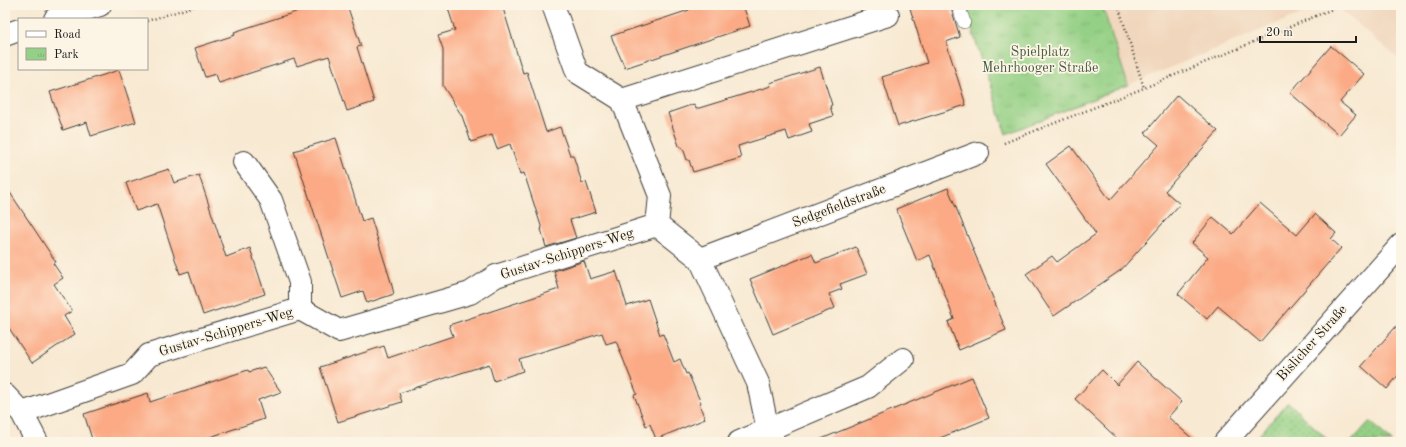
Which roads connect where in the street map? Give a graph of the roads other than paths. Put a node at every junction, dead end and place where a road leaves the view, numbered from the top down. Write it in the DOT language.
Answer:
graph roads {
  1 [pos="100,5"];
  2 [pos="553,5"];
  3 [pos="958,5"];
  4 [pos="888,15"];
  5 [pos="58,18"];
  6 [pos="964,22"];
  7 [pos="18,30"];
  8 [pos="5,35"];
  9 [pos="622,100"];
  10 [pos="978,153"];
  11 [pos="244,162"];
  12 [pos="657,225"];
  13 [pos="1401,246"];
  14 [pos="700,259"];
  15 [pos="300,309"];
  16 [pos="903,359"];
  17 [pos="5,395"];
  18 [pos="22,413"];
  19 [pos="771,436"];
  20 [pos="37,442"];
  21 [pos="739,442"];
  22 [pos="1224,442"];
  1 -- 5 [label="street"];
  2 -- 9 [label="street"];
  3 -- 6 [label="lane"];
  4 -- 9 [label="street"];
  7 -- 8 [label="street"];
  9 -- 12 [label="street"];
  10 -- 14 [label="street, Sedgefieldstraße"];
  11 -- 15 [label="street, Gustav-Schippers-Weg"];
  12 -- 14 [label="street"];
  12 -- 15 [label="street, Gustav-Schippers-Weg"];
  13 -- 22 [label="street, Bislicher Straße"];
  14 -- 19 [label="street"];
  15 -- 18 [label="street, Gustav-Schippers-Weg"];
  16 -- 19 [label="street"];
  17 -- 18 [label="street"];
  18 -- 20 [label="street"];
  19 -- 21 [label="street"];
}
